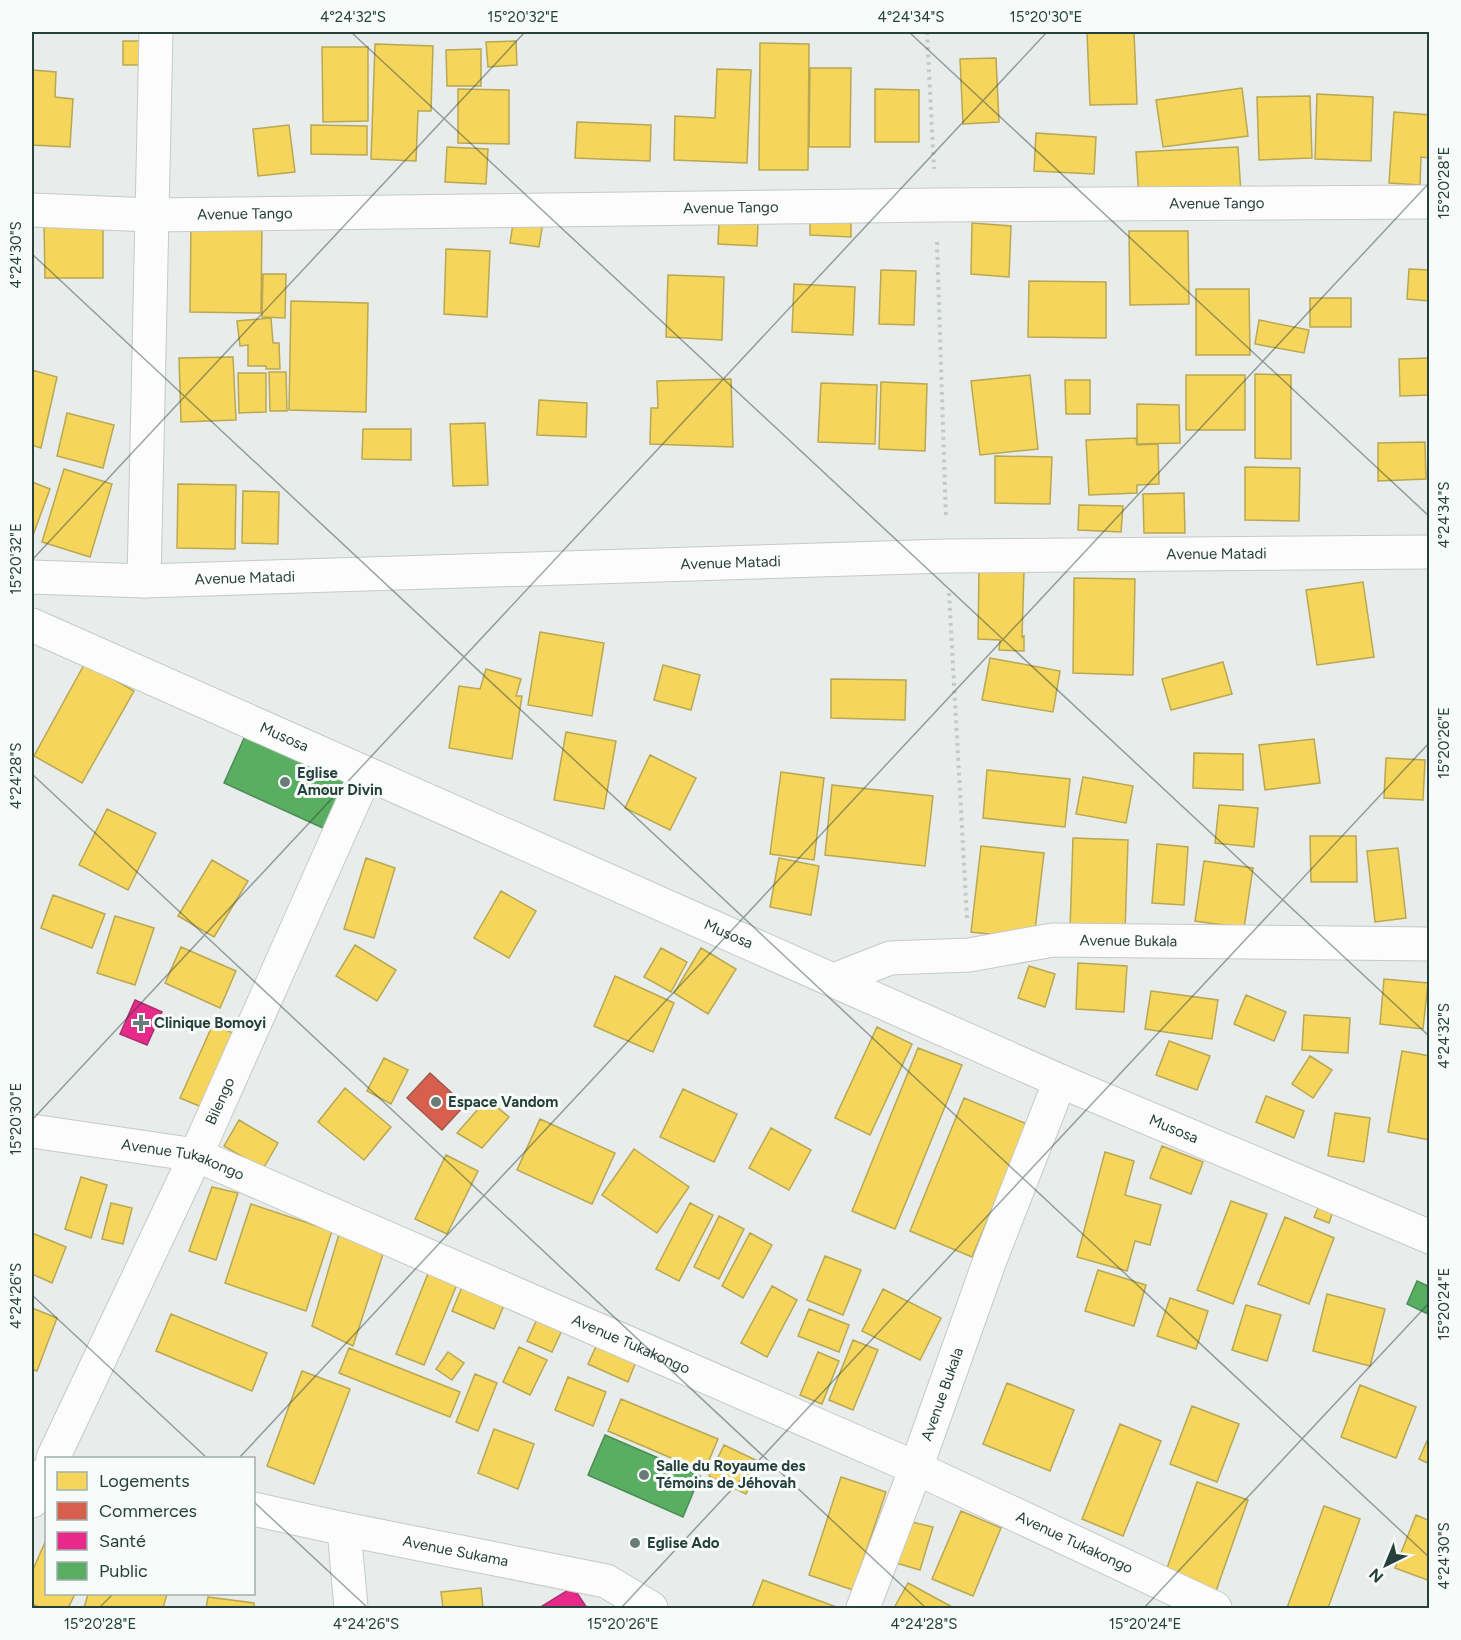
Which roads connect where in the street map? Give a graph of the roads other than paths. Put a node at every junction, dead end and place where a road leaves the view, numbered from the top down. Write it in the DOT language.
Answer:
graph roads {
  1 [pos="156,32"];
  2 [pos="1430,202"];
  3 [pos="32,210"];
  4 [pos="151,215"];
  5 [pos="1430,552"];
  6 [pos="32,577"];
  7 [pos="144,580"];
  8 [pos="32,625"];
  9 [pos="366,773"];
  10 [pos="1430,944"];
  11 [pos="834,980"];
  12 [pos="1060,1081"];
  13 [pos="32,1131"];
  14 [pos="196,1155"];
  15 [pos="1430,1237"];
  16 [pos="52,1457"];
  17 [pos="916,1468"];
  18 [pos="255,1509"];
  19 [pos="344,1529"];
  20 [pos="351,1608"];
  21 [pos="651,1608"];
  22 [pos="862,1608"];
  23 [pos="1215,1608"];
  1 -- 4 [label="street"];
  2 -- 4 [label="street, Avenue Tango"];
  3 -- 4 [label="street, Avenue Tango"];
  4 -- 7 [label="street"];
  5 -- 7 [label="street, Avenue Matadi"];
  6 -- 7 [label="street, Avenue Matadi"];
  8 -- 9 [label="street, Musosa"];
  9 -- 11 [label="street, Musosa"];
  9 -- 14 [label="street, Bilengo"];
  10 -- 11 [label="street, Avenue Bukala"];
  11 -- 12 [label="street, Musosa"];
  12 -- 15 [label="street, Musosa"];
  12 -- 17 [label="street, Avenue Bukala"];
  13 -- 14 [label="street, Avenue Tukakongo"];
  14 -- 16 [label="street, Bilengo"];
  14 -- 17 [label="street, Avenue Tukakongo"];
  17 -- 22 [label="street, Avenue Bukala"];
  17 -- 23 [label="street, Avenue Tukakongo"];
  18 -- 19 [label="street, Avenue Sukama"];
  19 -- 20 [label="street"];
  19 -- 21 [label="street, Avenue Sukama"];
}
